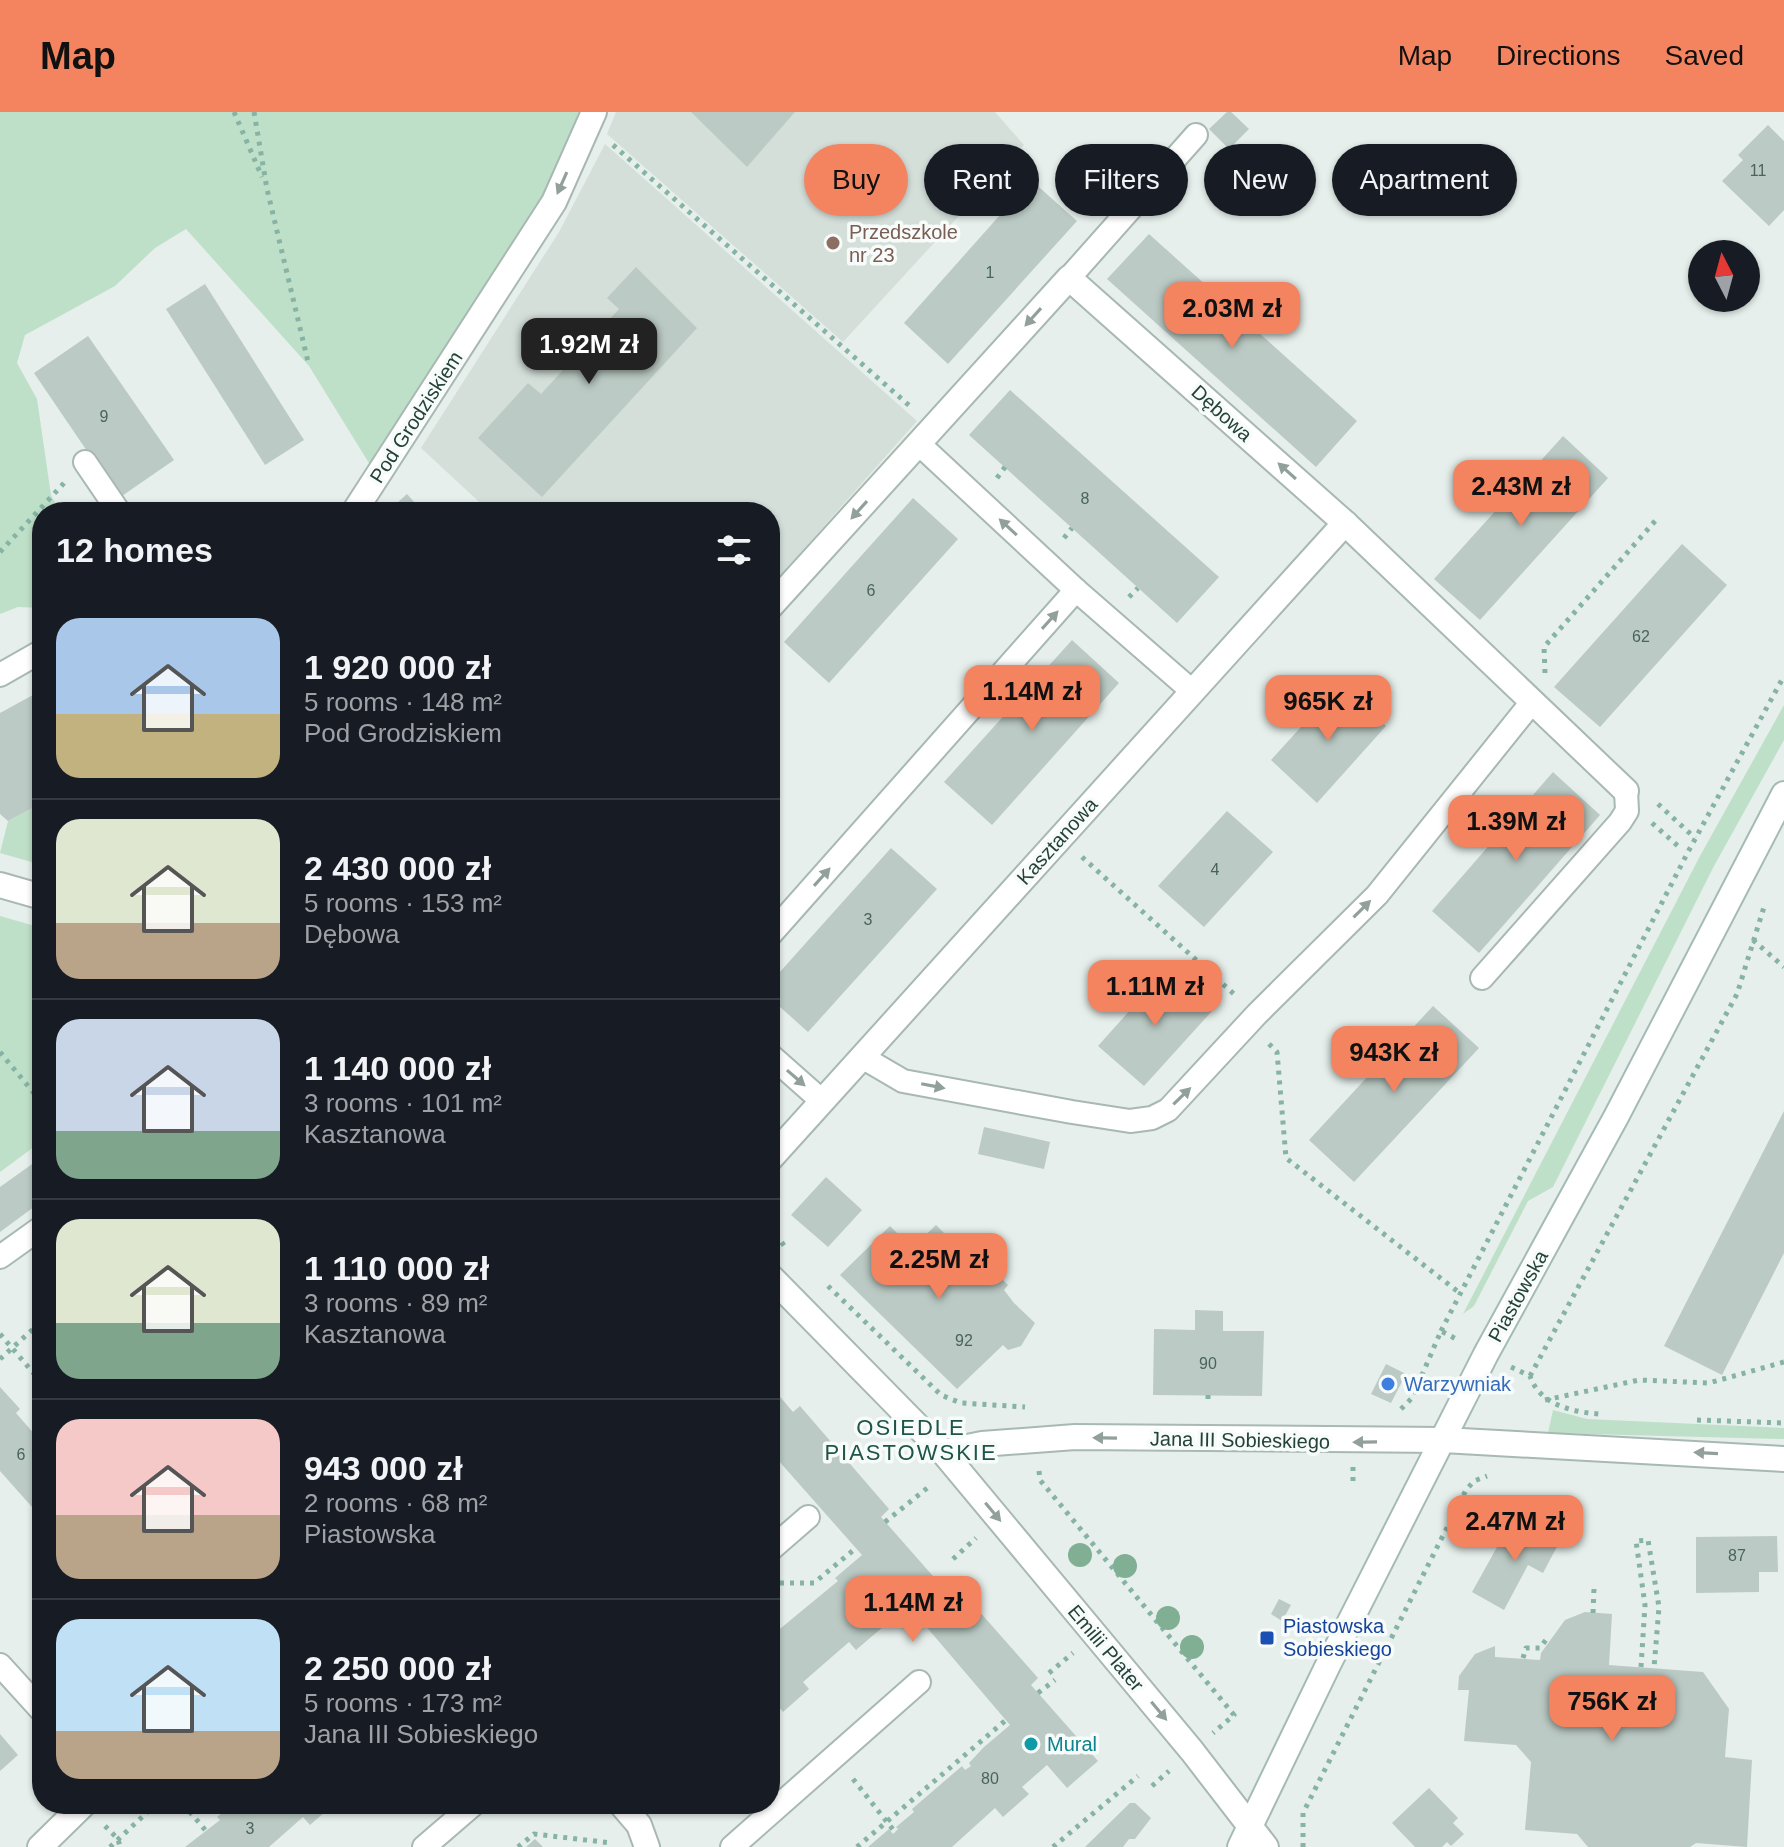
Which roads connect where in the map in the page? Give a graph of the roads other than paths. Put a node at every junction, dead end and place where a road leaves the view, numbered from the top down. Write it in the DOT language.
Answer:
graph roads {
  1 [pos="591,118"];
  2 [pos="1196,135"];
  3 [pos="1069,278"];
  4 [pos="926,435"];
  5 [pos="85,462"];
  6 [pos="112,502"];
  7 [pos="361,502"];
  8 [pos="1345,523"];
  9 [pos="1076,590"];
  10 [pos="780,596"];
  11 [pos="32,657"];
  12 [pos="0,675"];
  13 [pos="1192,691"];
  14 [pos="1539,693"];
  15 [pos="1626,791"];
  16 [pos="1784,794"];
  17 [pos="0,885"];
  18 [pos="32,894"];
  19 [pos="780,924"];
  20 [pos="1482,978"];
  21 [pos="862,1057"];
  22 [pos="780,1064"];
  23 [pos="822,1101"];
  24 [pos="780,1148"];
  25 [pos="32,1234"];
  26 [pos="0,1257"];
  27 [pos="780,1286"];
  28 [pos="1443,1440"];
  29 [pos="943,1452"];
  30 [pos="1784,1459"];
  31 [pos="808,1517"];
  32 [pos="780,1541"];
  33 [pos="0,1665"];
  34 [pos="919,1682"];
  35 [pos="32,1700"];
  36 [pos="780,1805"];
  37 [pos="74,1814"];
  38 [pos="462,1814"];
  39 [pos="630,1814"];
  40 [pos="770,1814"];
  41 [pos="1244,1836"];
  42 [pos="636,1846"];
  43 [pos="40,1847"];
  44 [pos="424,1847"];
  45 [pos="732,1847"];
  46 [pos="1266,1847"];
  1 -- 7 [label="street, Pod Grodziskiem, one-way"];
  2 -- 3 [label="lane"];
  3 -- 4 [label="street, one-way"];
  8 -- 3 [label="street, Dębowa, one-way"];
  9 -- 4 [label="lane, one-way"];
  4 -- 10 [label="street, one-way"];
  5 -- 6 [label="lane"];
  8 -- 13 [label="street, Kasztanowa"];
  8 -- 14 [label="street, Dębowa"];
  9 -- 13 [label="lane"];
  19 -- 9 [label="lane, one-way"];
  11 -- 12 [label="lane"];
  13 -- 21 [label="street, Kasztanowa"];
  14 -- 15 [label="street, Dębowa"];
  21 -- 14 [label="lane, one-way"];
  15 -- 20 [label="lane"];
  16 -- 28 [label="street, Piastowska"];
  17 -- 18 [label="street"];
  21 -- 23 [label="street, Kasztanowa"];
  22 -- 23 [label="lane, one-way"];
  23 -- 24 [label="street, Kasztanowa"];
  25 -- 26 [label="lane"];
  27 -- 29 [label="street"];
  28 -- 29 [label="street, Jana III Sobieskiego, one-way"];
  30 -- 28 [label="street, Jana III Sobieskiego, one-way"];
  28 -- 41 [label="street, Piastowska"];
  29 -- 41 [label="street, Emilii Plater, one-way"];
  31 -- 32 [label="lane"];
  33 -- 35 [label="lane"];
  34 -- 36 [label="lane"];
  37 -- 43 [label="street"];
  38 -- 44 [label="lane"];
  39 -- 42 [label="street"];
  40 -- 45 [label="lane"];
  41 -- 46 [label="street, Emilii Plater"];
}
